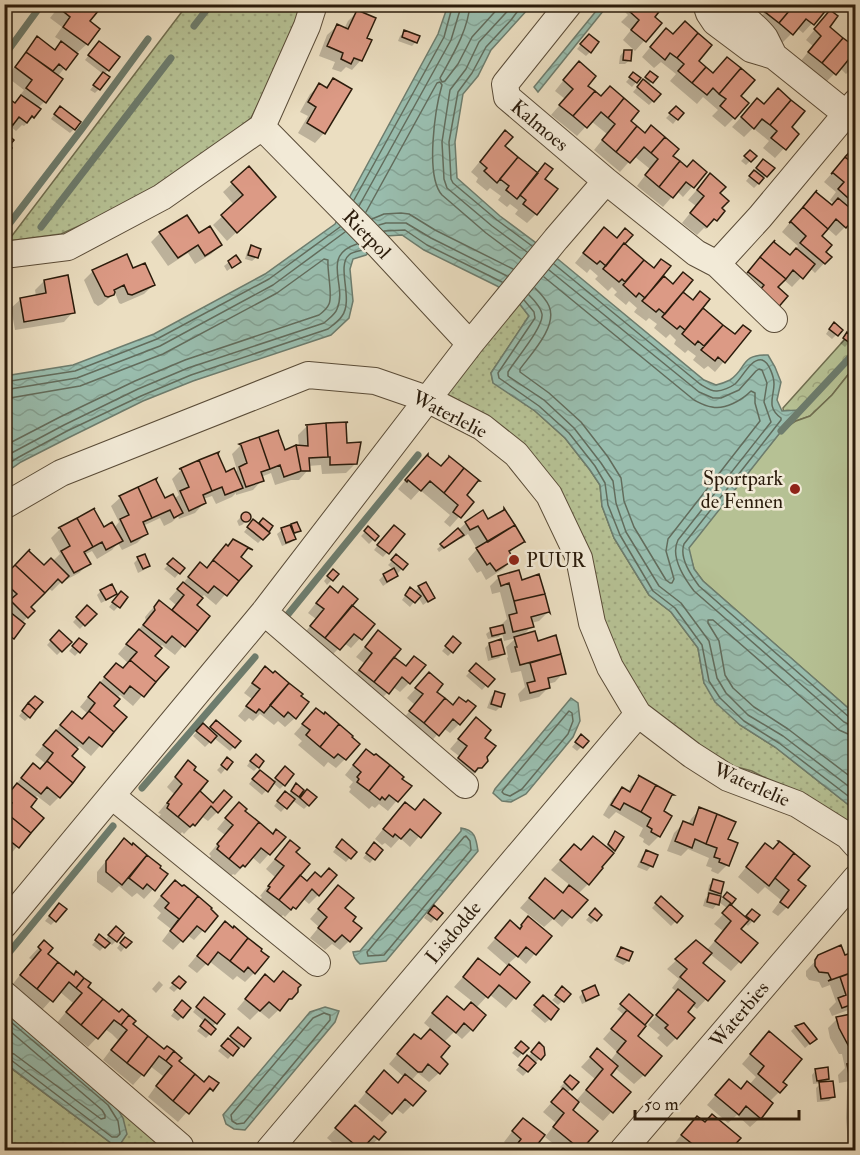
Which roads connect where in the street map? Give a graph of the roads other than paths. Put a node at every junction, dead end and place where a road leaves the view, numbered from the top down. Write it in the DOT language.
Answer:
graph roads {
  1 [pos="314,4"];
  2 [pos="569,4"];
  3 [pos="706,4"];
  4 [pos="722,4"];
  5 [pos="774,56"];
  6 [pos="850,107"];
  7 [pos="262,127"];
  8 [pos="606,181"];
  9 [pos="4,255"];
  10 [pos="717,264"];
  11 [pos="774,319"];
  12 [pos="470,344"];
  13 [pos="427,399"];
  14 [pos="4,506"];
  15 [pos="264,612"];
  16 [pos="638,714"];
  17 [pos="465,785"];
  18 [pos="112,796"];
  19 [pos="855,845"];
  20 [pos="855,878"];
  21 [pos="4,925"];
  22 [pos="317,963"];
  23 [pos="4,994"];
  24 [pos="180,1146"];
  25 [pos="269,1150"];
  26 [pos="623,1150"];
  1 -- 7 [label="street"];
  2 -- 8 [label="street, Kalmoes"];
  3 -- 5 [label="street"];
  4 -- 5 [label="street"];
  5 -- 6 [label="street"];
  6 -- 10 [label="street"];
  7 -- 9 [label="street"];
  7 -- 12 [label="street, Rietpol"];
  8 -- 10 [label="street, Kalmoes"];
  8 -- 12 [label="street"];
  10 -- 11 [label="street, Kalmoes"];
  12 -- 13 [label="street"];
  13 -- 14 [label="street, Waterlelie"];
  13 -- 15 [label="street"];
  13 -- 16 [label="street, Waterlelie"];
  15 -- 17 [label="street"];
  15 -- 18 [label="street"];
  16 -- 19 [label="street, Waterlelie"];
  16 -- 25 [label="street, Lisdodde"];
  18 -- 21 [label="street"];
  18 -- 22 [label="street"];
  20 -- 26 [label="street, Waterbies"];
  23 -- 24 [label="street"];
}
